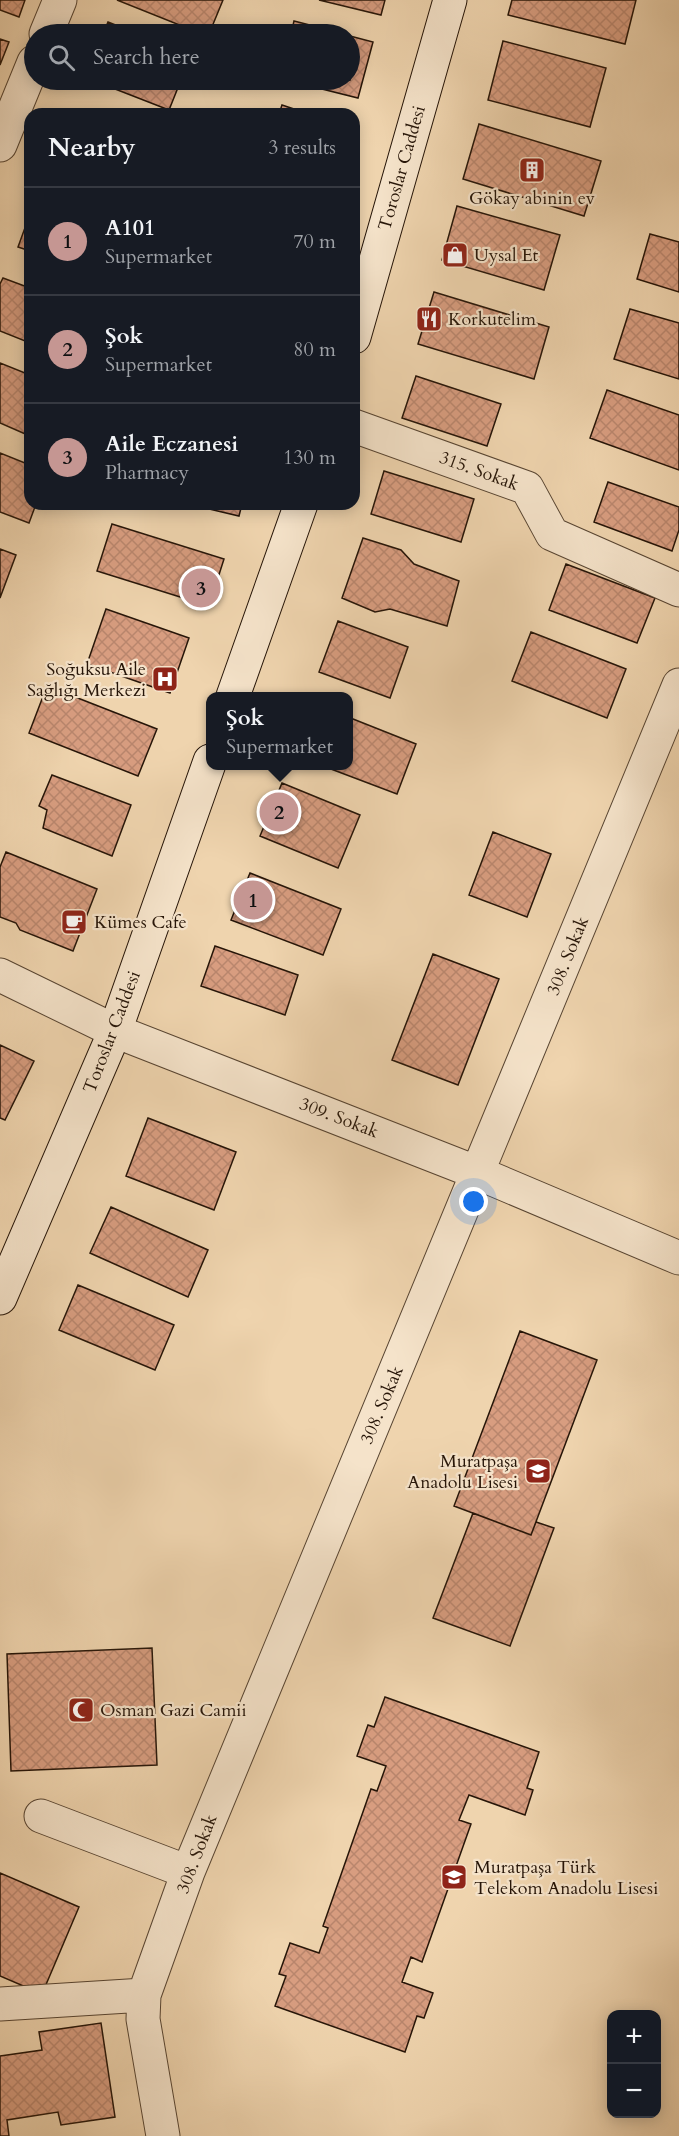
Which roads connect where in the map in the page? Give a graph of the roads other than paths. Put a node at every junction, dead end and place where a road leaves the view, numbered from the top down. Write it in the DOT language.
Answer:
graph roads {
  1 [pos="60,0"];
  2 [pos="450,0"];
  3 [pos="50,24"];
  4 [pos="24,85"];
  5 [pos="2,136"];
  6 [pos="360,316"];
  7 [pos="360,428"];
  8 [pos="298,510"];
  9 [pos="679,590"];
  10 [pos="679,685"];
  11 [pos="234,692"];
  12 [pos="207,770"];
  13 [pos="0,975"];
  14 [pos="115,1031"];
  15 [pos="478,1173"];
  16 [pos="679,1258"];
  17 [pos="0,1298"];
  18 [pos="41,1816"];
  19 [pos="188,1872"];
  20 [pos="144,1995"];
  21 [pos="0,2004"];
  22 [pos="163,2136"];
  1 -- 3 [label="street"];
  2 -- 6 [label="street, Toroslar Caddesi"];
  4 -- 5 [label="street"];
  7 -- 9 [label="street, 315. Sokak"];
  8 -- 11 [label="street"];
  10 -- 15 [label="street, 308. Sokak"];
  12 -- 14 [label="street, Toroslar Caddesi"];
  13 -- 14 [label="street, 309. Sokak"];
  14 -- 15 [label="street, 309. Sokak"];
  14 -- 17 [label="street, Toroslar Caddesi"];
  15 -- 16 [label="street, 309. Sokak"];
  15 -- 19 [label="street, 308. Sokak"];
  18 -- 19 [label="street"];
  19 -- 20 [label="street, 308. Sokak"];
  20 -- 21 [label="street"];
  20 -- 22 [label="street, 308. Sokak"];
}
